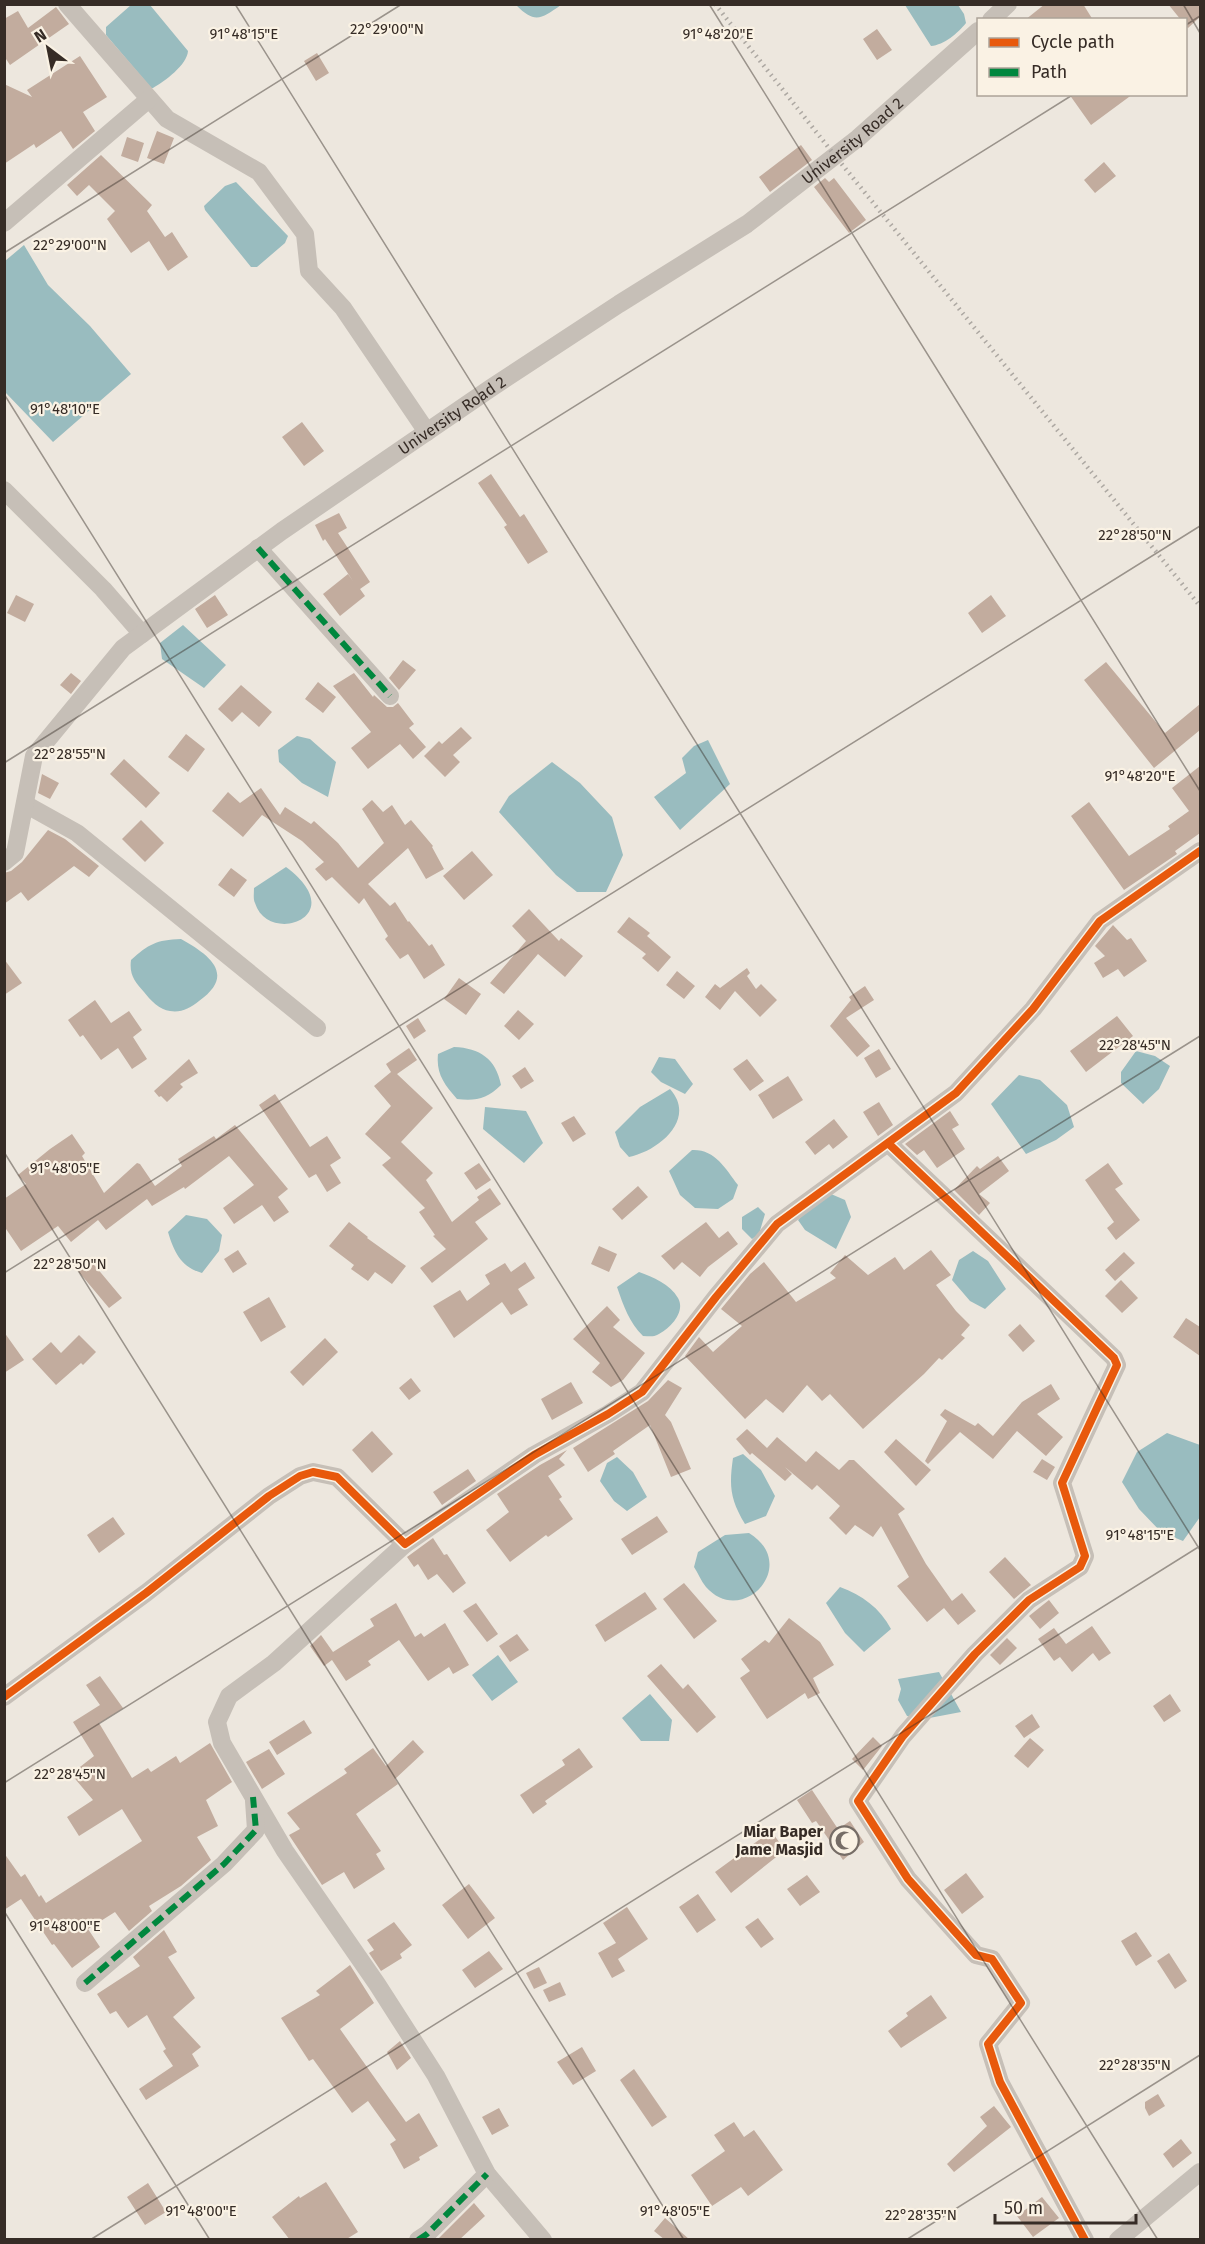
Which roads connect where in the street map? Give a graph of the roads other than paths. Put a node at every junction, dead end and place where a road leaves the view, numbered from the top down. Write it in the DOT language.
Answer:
graph roads {
  1 [pos="67,4"];
  2 [pos="1008,4"];
  3 [pos="993,18"];
  4 [pos="977,32"];
  5 [pos="149,99"];
  6 [pos="4,223"];
  7 [pos="428,432"];
  8 [pos="4,490"];
  9 [pos="258,548"];
  10 [pos="142,634"];
  11 [pos="390,696"];
  12 [pos="25,804"];
  13 [pos="1200,851"];
  14 [pos="4,862"];
  15 [pos="317,1028"];
  16 [pos="889,1144"];
  17 [pos="405,1544"];
  18 [pos="4,1697"];
  19 [pos="253,1797"];
  20 [pos="85,1983"];
  21 [pos="1200,2172"];
  22 [pos="487,2174"];
  23 [pos="418,2240"];
  24 [pos="543,2240"];
  25 [pos="1085,2240"];
  26 [pos="1118,2240"];
  1 -- 5 [label="street"];
  2 -- 3 [label="street"];
  4 -- 7 [label="street, University Road 2"];
  5 -- 6 [label="street"];
  5 -- 7 [label="street"];
  7 -- 9 [label="street, University Road 2"];
  8 -- 10 [label="street"];
  9 -- 10 [label="street, University Road 2"];
  9 -- 11 [label="street"];
  10 -- 12 [label="street, University Road 2"];
  12 -- 14 [label="street, University Road 2"];
  12 -- 15 [label="street"];
  13 -- 16 [label="street"];
  16 -- 17 [label="street"];
  16 -- 25 [label="street"];
  17 -- 18 [label="street"];
  17 -- 19 [label="street"];
  19 -- 20 [label="street"];
  19 -- 22 [label="street"];
  21 -- 26 [label="street"];
  22 -- 23 [label="street"];
  22 -- 24 [label="street"];
}
